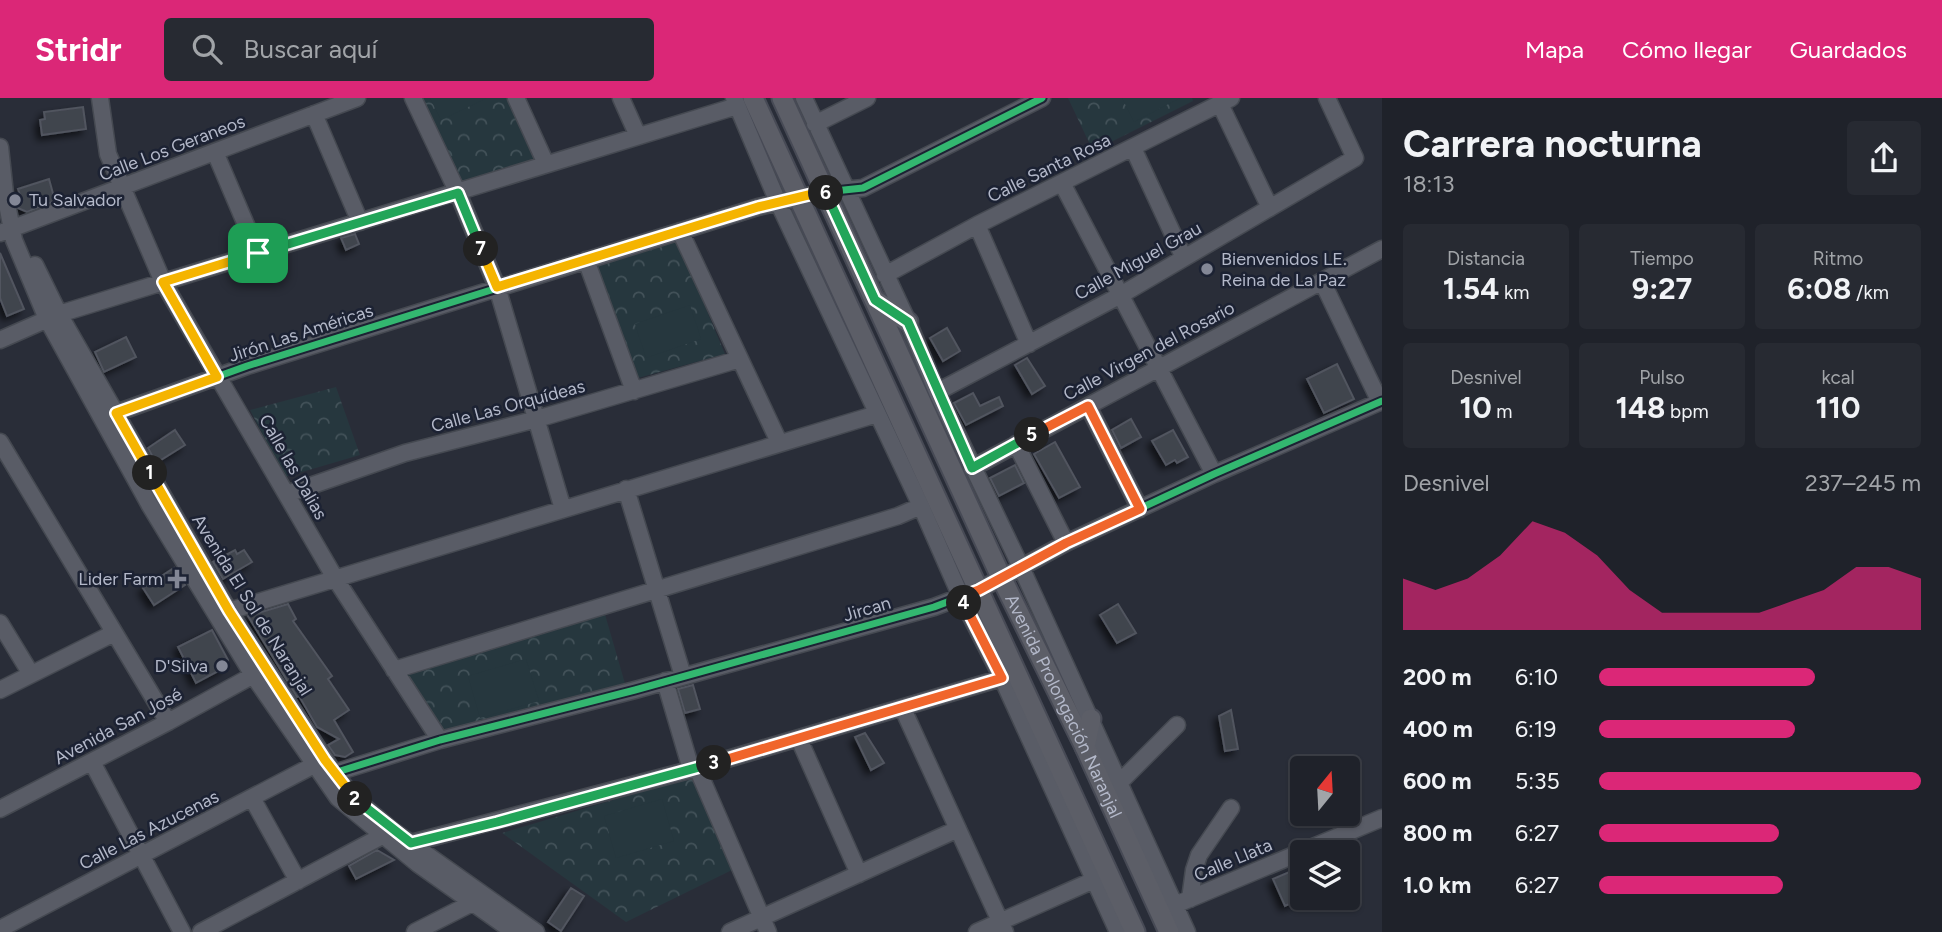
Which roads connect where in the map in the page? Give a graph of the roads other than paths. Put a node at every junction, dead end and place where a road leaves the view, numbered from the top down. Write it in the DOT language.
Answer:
graph roads {
  1 [pos="100,98"];
  2 [pos="357,98"];
  3 [pos="413,98"];
  4 [pos="516,98"];
  5 [pos="621,98"];
  6 [pos="782,98"];
  7 [pos="804,98"];
  8 [pos="867,98"];
  9 [pos="1042,98"];
  10 [pos="1327,98"];
  11 [pos="741,101"];
  12 [pos="1226,101"];
  13 [pos="314,114"];
  14 [pos="815,124"];
  15 [pos="638,135"];
  16 [pos="0,147"];
  17 [pos="1133,148"];
  18 [pos="215,152"];
  19 [pos="546,164"];
  20 [pos="1062,183"];
  21 [pos="121,187"];
  22 [pos="825,191"];
  23 [pos="848,191"];
  24 [pos="458,193"];
  25 [pos="799,198"];
  26 [pos="779,202"];
  27 [pos="1270,208"];
  28 [pos="360,222"];
  29 [pos="977,225"];
  30 [pos="9,231"];
  31 [pos="680,231"];
  32 [pos="1382,249"];
  33 [pos="258,253"];
  34 [pos="1184,258"];
  35 [pos="586,260"];
  36 [pos="886,275"];
  37 [pos="1322,281"];
  38 [pos="163,282"];
  39 [pos="497,287"];
  40 [pos="1119,296"];
  41 [pos="875,300"];
  42 [pos="53,316"];
  43 [pos="908,322"];
  44 [pos="0,340"];
  45 [pos="1029,344"];
  46 [pos="867,350"];
  47 [pos="740,359"];
  48 [pos="1158,368"];
  49 [pos="858,372"];
  50 [pos="217,377"];
  51 [pos="634,391"];
  52 [pos="937,392"];
  53 [pos="1381,401"];
  54 [pos="1088,406"];
  55 [pos="116,413"];
  56 [pos="877,414"];
  57 [pos="537,419"];
  58 [pos="0,442"];
  59 [pos="779,442"];
  60 [pos="1016,444"];
  61 [pos="972,468"];
  62 [pos="1213,474"];
  63 [pos="626,489"];
  64 [pos="287,494"];
  65 [pos="921,506"];
  66 [pos="563,509"];
  67 [pos="1140,509"];
  68 [pos="1066,543"];
  69 [pos="1021,567"];
  70 [pos="1001,577"];
  71 [pos="335,578"];
  72 [pos="657,589"];
  73 [pos="970,593"];
  74 [pos="229,611"];
  75 [pos="0,622"];
  76 [pos="114,633"];
  77 [pos="394,670"];
  78 [pos="260,671"];
  79 [pos="31,674"];
  80 [pos="683,676"];
  81 [pos="1002,678"];
  82 [pos="665,681"];
  83 [pos="0,690"];
  84 [pos="902,709"];
  85 [pos="1091,719"];
  86 [pos="168,722"];
  87 [pos="1177,725"];
  88 [pos="1026,734"];
  89 [pos="799,739"];
  90 [pos="440,740"];
  91 [pos="1085,747"];
  92 [pos="1052,749"];
  93 [pos="92,762"];
  94 [pos="316,764"];
  95 [pos="694,769"];
  96 [pos="334,773"];
  97 [pos="1120,782"];
  98 [pos="252,798"];
  99 [pos="1231,808"];
  100 [pos="0,809"];
  101 [pos="1382,818"];
  102 [pos="958,829"];
  103 [pos="382,835"];
  104 [pos="411,843"];
  105 [pos="142,855"];
  106 [pos="859,874"];
  107 [pos="1094,880"];
  108 [pos="298,881"];
  109 [pos="472,902"];
  110 [pos="1182,902"];
  111 [pos="764,925"];
  112 [pos="1002,927"];
  113 [pos="0,929"];
  114 [pos="182,932"];
  115 [pos="201,932"];
  116 [pos="415,932"];
  117 [pos="513,932"];
  118 [pos="536,932"];
  119 [pos="730,932"];
  120 [pos="977,932"];
  121 [pos="1118,932"];
  122 [pos="1135,932"];
  123 [pos="1169,932"];
  124 [pos="1187,932"];
  1 -- 21 [label="street, Calle las Dalias"];
  2 -- 13 [label="street, Calle Los Geraneos"];
  3 -- 24 [label="street"];
  4 -- 19 [label="street"];
  5 -- 15 [label="street"];
  6 -- 22 [label="main road, Avenida Prolongación Naranjal"];
  7 -- 14 [label="street, Avenida Prolongación Naranjal"];
  8 -- 14 [label="street"];
  9 -- 23 [label="street, Jirón Las Américas"];
  10 -- 27 [label="street, Calle Miguel Grau"];
  11 -- 15 [label="street"];
  11 -- 25 [label="main road, Avenida Prolongación Naranjal"];
  11 -- 26 [label="street, Avenida Prolongación Naranjal"];
  12 -- 17 [label="street, Calle Santa Rosa"];
  12 -- 27 [label="street"];
  13 -- 18 [label="street, Calle Los Geraneos"];
  13 -- 28 [label="street"];
  14 -- 23 [label="street, Avenida Prolongación Naranjal"];
  15 -- 19 [label="street"];
  16 -- 30 [label="street, Avenida El Sol de Naranjal"];
  17 -- 20 [label="street, Calle Santa Rosa"];
  17 -- 34 [label="street"];
  18 -- 21 [label="street, Calle Los Geraneos"];
  18 -- 33 [label="street"];
  19 -- 24 [label="street"];
  20 -- 29 [label="street, Calle Santa Rosa"];
  20 -- 40 [label="street"];
  21 -- 30 [label="street, Calle Los Geraneos"];
  21 -- 38 [label="street, Calle las Dalias"];
  22 -- 23 [label="street, Jirón Las Américas"];
  22 -- 25 [label="street, Jirón Las Américas"];
  22 -- 41 [label="main road, Avenida Prolongación Naranjal"];
  23 -- 36 [label="street, Avenida Prolongación Naranjal"];
  24 -- 28 [label="street"];
  24 -- 39 [label="street"];
  25 -- 26 [label="street, Jirón Las Américas"];
  25 -- 46 [label="main road, Avenida Prolongación Naranjal"];
  26 -- 31 [label="street, Jirón Las Américas"];
  26 -- 49 [label="street, Avenida Prolongación Naranjal"];
  27 -- 34 [label="street, Calle Miguel Grau"];
  28 -- 33 [label="street"];
  29 -- 36 [label="street, Calle Santa Rosa"];
  29 -- 45 [label="street"];
  30 -- 42 [label="street, Avenida El Sol de Naranjal"];
  31 -- 35 [label="street, Jirón Las Américas"];
  31 -- 47 [label="street"];
  32 -- 37 [label="street, Calle Virgen del Rosario"];
  33 -- 38 [label="street"];
  34 -- 40 [label="street, Calle Miguel Grau"];
  35 -- 39 [label="street, Jirón Las Américas"];
  35 -- 51 [label="street"];
  36 -- 43 [label="street, Avenida Prolongación Naranjal"];
  37 -- 48 [label="street, Calle Virgen del Rosario"];
  37 -- 53 [label="street"];
  38 -- 42 [label="street"];
  38 -- 50 [label="street, Calle las Dalias"];
  39 -- 50 [label="street, Jirón Las Américas"];
  39 -- 57 [label="street"];
  40 -- 45 [label="street, Calle Miguel Grau"];
  40 -- 48 [label="street"];
  41 -- 43 [label="main road"];
  41 -- 70 [label="main road, Avenida Prolongación Naranjal"];
  42 -- 44 [label="street"];
  42 -- 55 [label="street, Avenida El Sol de Naranjal"];
  42 -- 78 [label="street, Avenida El Sol de Naranjal"];
  43 -- 52 [label="street, Avenida Prolongación Naranjal"];
  45 -- 52 [label="street, Calle Miguel Grau"];
  46 -- 49 [label="main road"];
  46 -- 73 [label="main road, Avenida Prolongación Naranjal"];
  47 -- 51 [label="street, Calle Las Orquídeas"];
  47 -- 59 [label="street"];
  48 -- 54 [label="street, Calle Virgen del Rosario"];
  48 -- 62 [label="street"];
  49 -- 56 [label="street, Avenida Prolongación Naranjal"];
  50 -- 55 [label="street, Jirón Las Américas"];
  50 -- 64 [label="street, Calle las Dalias"];
  51 -- 57 [label="street, Calle Las Orquídeas"];
  52 -- 61 [label="street, Avenida Prolongación Naranjal"];
  53 -- 62 [label="street, Jircan"];
  54 -- 60 [label="street, Calle Virgen del Rosario"];
  54 -- 67 [label="street"];
  55 -- 74 [label="street, Avenida El Sol de Naranjal"];
  56 -- 59 [label="street"];
  56 -- 65 [label="street, Avenida Prolongación Naranjal"];
  57 -- 64 [label="street, Calle Las Orquídeas"];
  57 -- 66 [label="street"];
  58 -- 76 [label="street"];
  59 -- 63 [label="street"];
  60 -- 61 [label="street, Calle Virgen del Rosario"];
  60 -- 68 [label="street"];
  61 -- 69 [label="street, Avenida Prolongación Naranjal"];
  62 -- 67 [label="street, Jircan"];
  63 -- 66 [label="street"];
  63 -- 72 [label="street"];
  64 -- 71 [label="street, Calle las Dalias"];
  65 -- 72 [label="street"];
  65 -- 73 [label="street, Avenida Prolongación Naranjal"];
  66 -- 71 [label="street"];
  67 -- 68 [label="street, Jircan"];
  68 -- 69 [label="street, Jircan"];
  69 -- 70 [label="street, Jircan"];
  69 -- 85 [label="street, Avenida Prolongación Naranjal"];
  70 -- 73 [label="street, Jircan"];
  70 -- 91 [label="main road, Avenida Prolongación Naranjal"];
  71 -- 74 [label="street"];
  71 -- 77 [label="street, Calle las Dalias"];
  72 -- 77 [label="street"];
  72 -- 80 [label="street"];
  73 -- 80 [label="street, Jircan"];
  73 -- 81 [label="street, Avenida Prolongación Naranjal"];
  73 -- 92 [label="main road, Avenida Prolongación Naranjal"];
  74 -- 78 [label="street, Avenida El Sol de Naranjal"];
  75 -- 79 [label="street"];
  76 -- 79 [label="street"];
  76 -- 86 [label="street"];
  77 -- 90 [label="street, Calle las Dalias"];
  78 -- 86 [label="street, Avenida San José"];
  78 -- 94 [label="street, Avenida El Sol de Naranjal"];
  78 -- 96 [label="street, Avenida El Sol de Naranjal"];
  79 -- 83 [label="street"];
  80 -- 82 [label="street, Jircan"];
  81 -- 84 [label="street"];
  81 -- 88 [label="street, Avenida Prolongación Naranjal"];
  82 -- 90 [label="street, Jircan"];
  82 -- 95 [label="street"];
  84 -- 89 [label="street"];
  84 -- 102 [label="street"];
  85 -- 91 [label="main road"];
  85 -- 97 [label="street, Avenida Prolongación Naranjal"];
  86 -- 93 [label="street, Avenida San José"];
  87 -- 97 [label="street"];
  88 -- 92 [label="main road"];
  88 -- 107 [label="street, Avenida Prolongación Naranjal"];
  89 -- 95 [label="street"];
  89 -- 106 [label="street"];
  90 -- 96 [label="street, Jircan"];
  91 -- 123 [label="main road, Avenida Prolongación Naranjal"];
  92 -- 122 [label="main road, Avenida Prolongación Naranjal"];
  93 -- 100 [label="street, Avenida San José"];
  93 -- 105 [label="street"];
  94 -- 98 [label="street, Calle Las Azucenas"];
  94 -- 103 [label="street, Avenida El Sol de Naranjal"];
  95 -- 104 [label="street"];
  95 -- 111 [label="street"];
  96 -- 104 [label="street, Avenida El Sol de Naranjal"];
  97 -- 110 [label="street, Avenida Prolongación Naranjal"];
  98 -- 105 [label="street, Calle Las Azucenas"];
  98 -- 108 [label="street"];
  99 -- 110 [label="street"];
  101 -- 110 [label="street, Calle Llata"];
  102 -- 106 [label="street"];
  102 -- 112 [label="street"];
  103 -- 108 [label="street"];
  103 -- 109 [label="street, Avenida El Sol de Naranjal"];
  104 -- 118 [label="street, Avenida El Sol de Naranjal"];
  105 -- 113 [label="street, Calle Las Azucenas"];
  105 -- 114 [label="street"];
  106 -- 111 [label="street"];
  107 -- 112 [label="street"];
  107 -- 121 [label="street, Avenida Prolongación Naranjal"];
  108 -- 115 [label="street"];
  109 -- 116 [label="street"];
  109 -- 117 [label="street, Avenida El Sol de Naranjal"];
  110 -- 124 [label="street, Avenida Prolongación Naranjal"];
  111 -- 119 [label="street"];
  112 -- 120 [label="street"];
}
